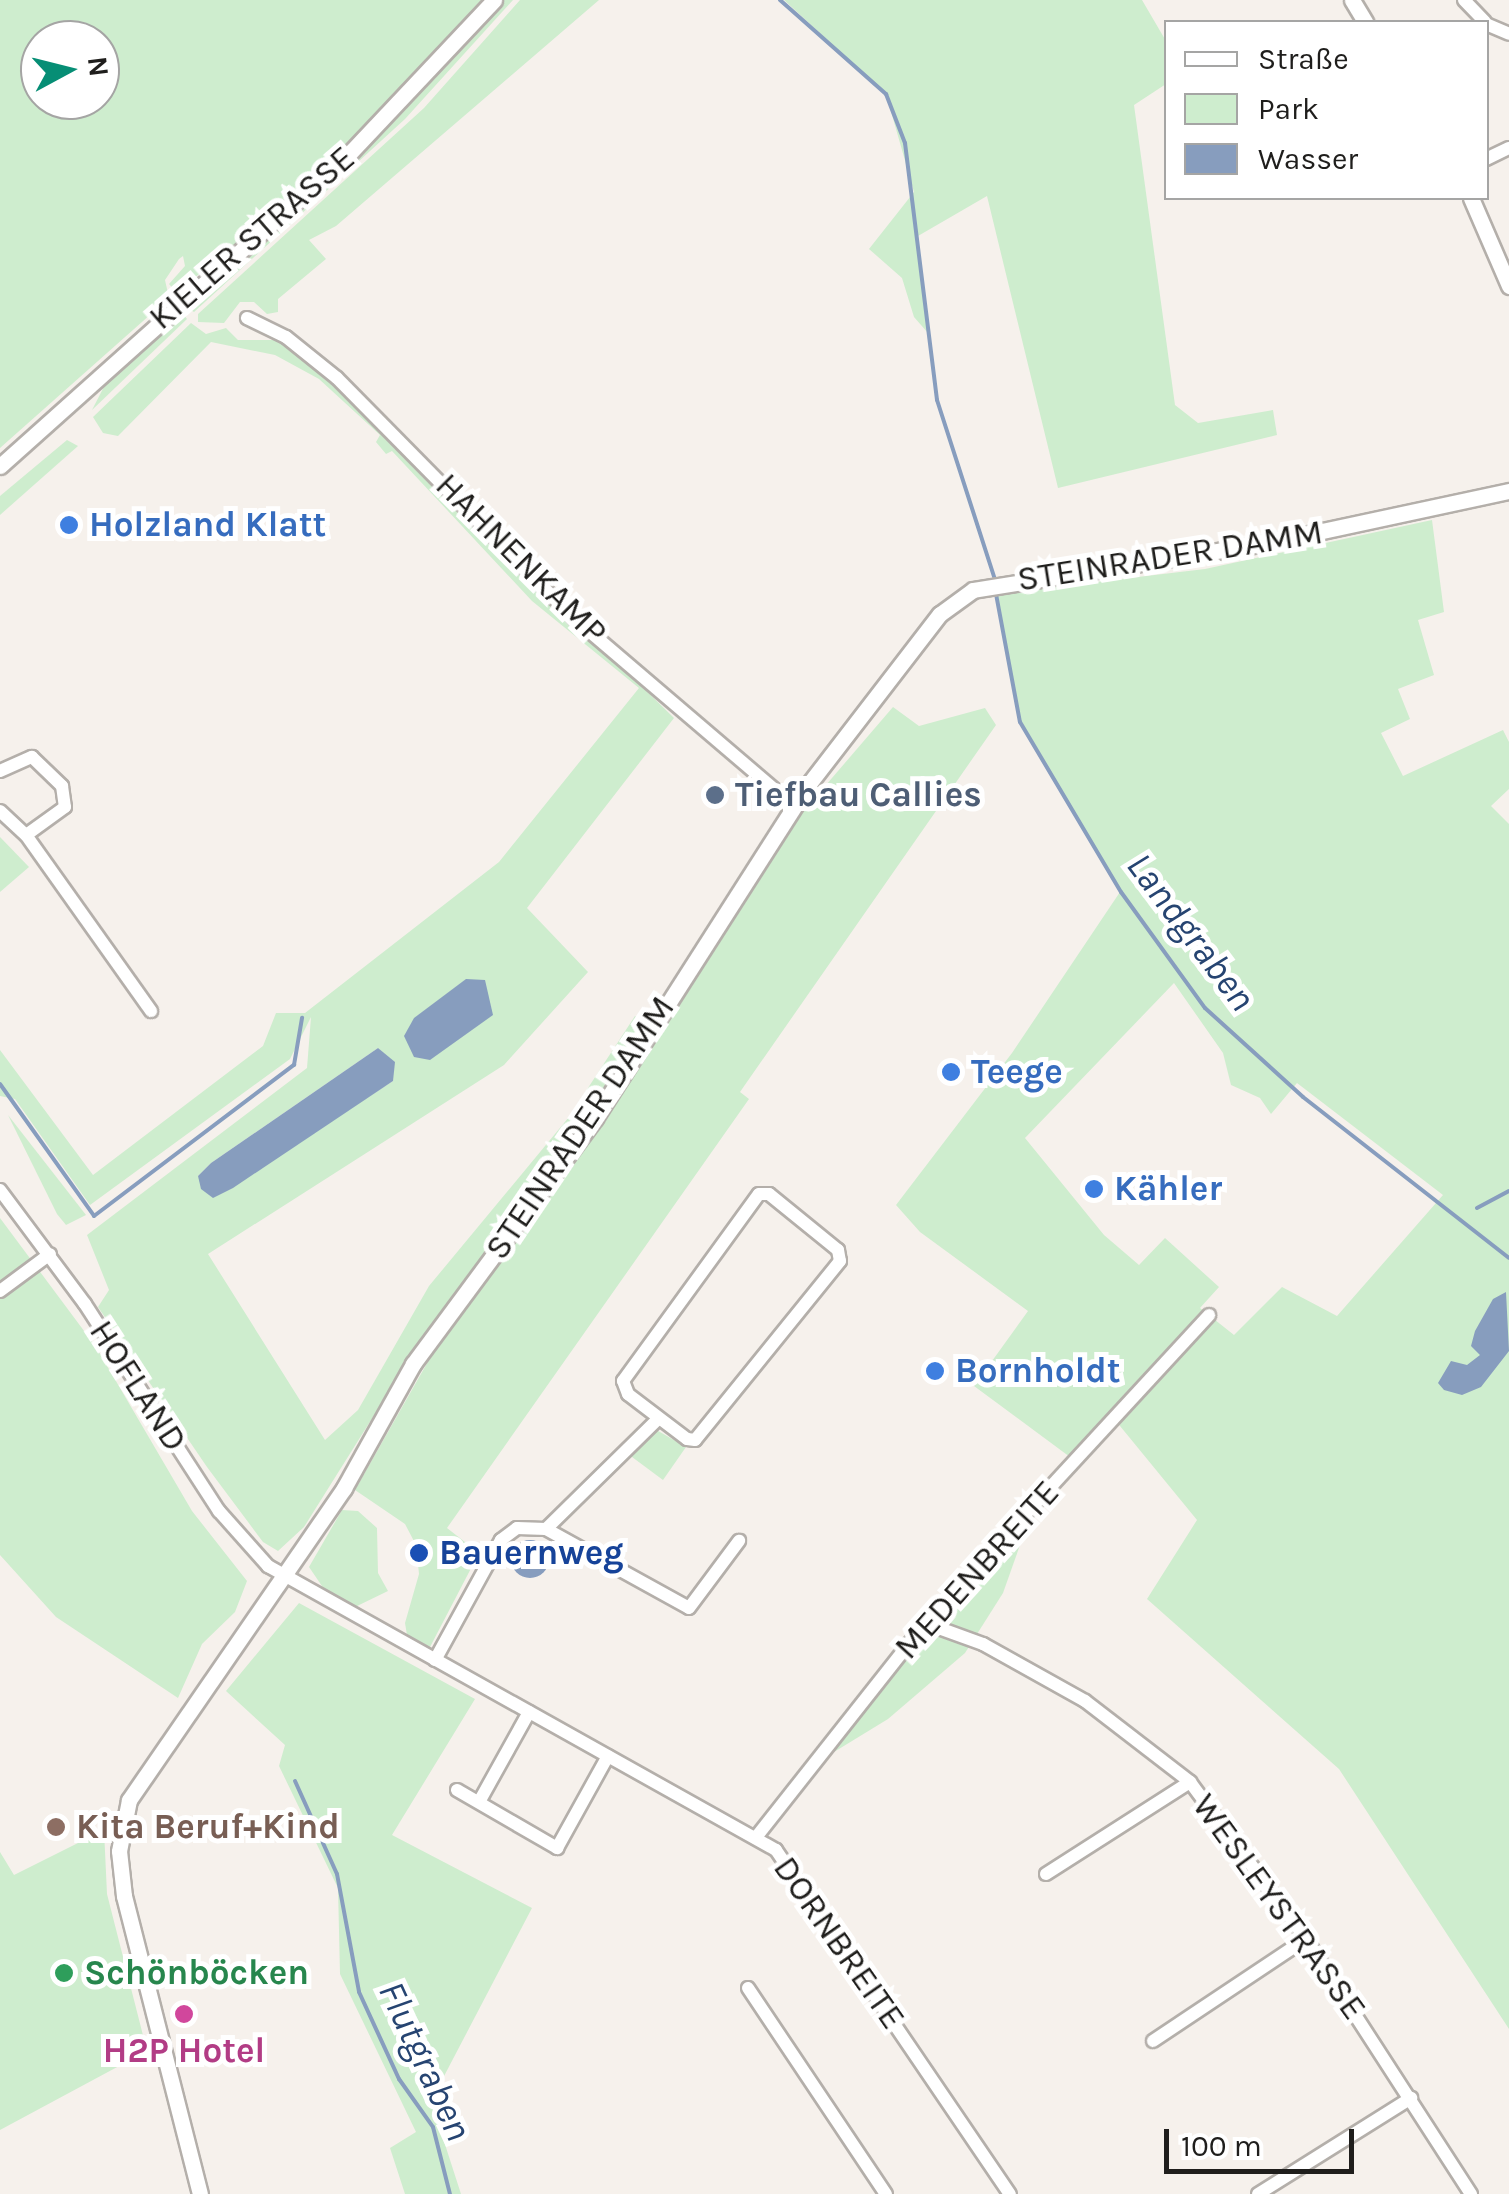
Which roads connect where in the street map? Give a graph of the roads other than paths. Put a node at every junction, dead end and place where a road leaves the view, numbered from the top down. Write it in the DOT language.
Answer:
graph roads {
  1 [pos="494,0"];
  2 [pos="1464,0"];
  3 [pos="1483,20"];
  4 [pos="1472,200"];
  5 [pos="1509,286"];
  6 [pos="246,318"];
  7 [pos="0,466"];
  8 [pos="1509,491"];
  9 [pos="0,771"];
  10 [pos="793,805"];
  11 [pos="0,811"];
  12 [pos="26,835"];
  13 [pos="151,1011"];
  14 [pos="0,1190"];
  15 [pos="50,1254"];
  16 [pos="0,1291"];
  17 [pos="1209,1315"];
  18 [pos="658,1418"];
  19 [pos="546,1529"];
  20 [pos="739,1542"];
  21 [pos="282,1576"];
  22 [pos="925,1623"];
  23 [pos="435,1660"];
  24 [pos="529,1712"];
  25 [pos="608,1756"];
  26 [pos="1190,1782"];
  27 [pos="457,1790"];
  28 [pos="478,1802"];
  29 [pos="757,1836"];
  30 [pos="1046,1874"];
  31 [pos="1306,1939"];
  32 [pos="748,1988"];
  33 [pos="1154,2041"];
  34 [pos="1411,2098"];
  35 [pos="200,2194"];
  36 [pos="886,2194"];
  37 [pos="1010,2194"];
  38 [pos="1258,2194"];
  39 [pos="1471,2194"];
  1 -- 7 [label="main road, KIELER STRASSE"];
  2 -- 3 [label="street"];
  4 -- 5 [label="main road"];
  6 -- 10 [label="street, HAHNENKAMP"];
  8 -- 10 [label="main road, STEINRADER DAMM"];
  9 -- 12 [label="street"];
  10 -- 21 [label="main road, STEINRADER DAMM"];
  11 -- 12 [label="street"];
  12 -- 13 [label="street"];
  14 -- 15 [label="street, HOFLAND"];
  15 -- 16 [label="street"];
  15 -- 21 [label="street, HOFLAND"];
  17 -- 22 [label="street, MEDENBREITE"];
  18 -- 18 [label="street"];
  18 -- 19 [label="street"];
  19 -- 20 [label="street"];
  19 -- 23 [label="street"];
  21 -- 23 [label="street, DORNBREITE"];
  21 -- 35 [label="main road, STEINRADER DAMM"];
  22 -- 26 [label="street, WESLEYSTRASSE"];
  22 -- 29 [label="street, MEDENBREITE"];
  23 -- 24 [label="street, DORNBREITE"];
  24 -- 25 [label="street, DORNBREITE"];
  24 -- 28 [label="street"];
  25 -- 28 [label="street"];
  25 -- 29 [label="street, DORNBREITE"];
  26 -- 30 [label="street"];
  26 -- 31 [label="street, WESLEYSTRASSE"];
  27 -- 28 [label="street"];
  29 -- 37 [label="street, DORNBREITE"];
  31 -- 33 [label="street"];
  31 -- 34 [label="street, WESLEYSTRASSE"];
  32 -- 36 [label="street"];
  34 -- 38 [label="street"];
  34 -- 39 [label="street, WESLEYSTRASSE"];
}
